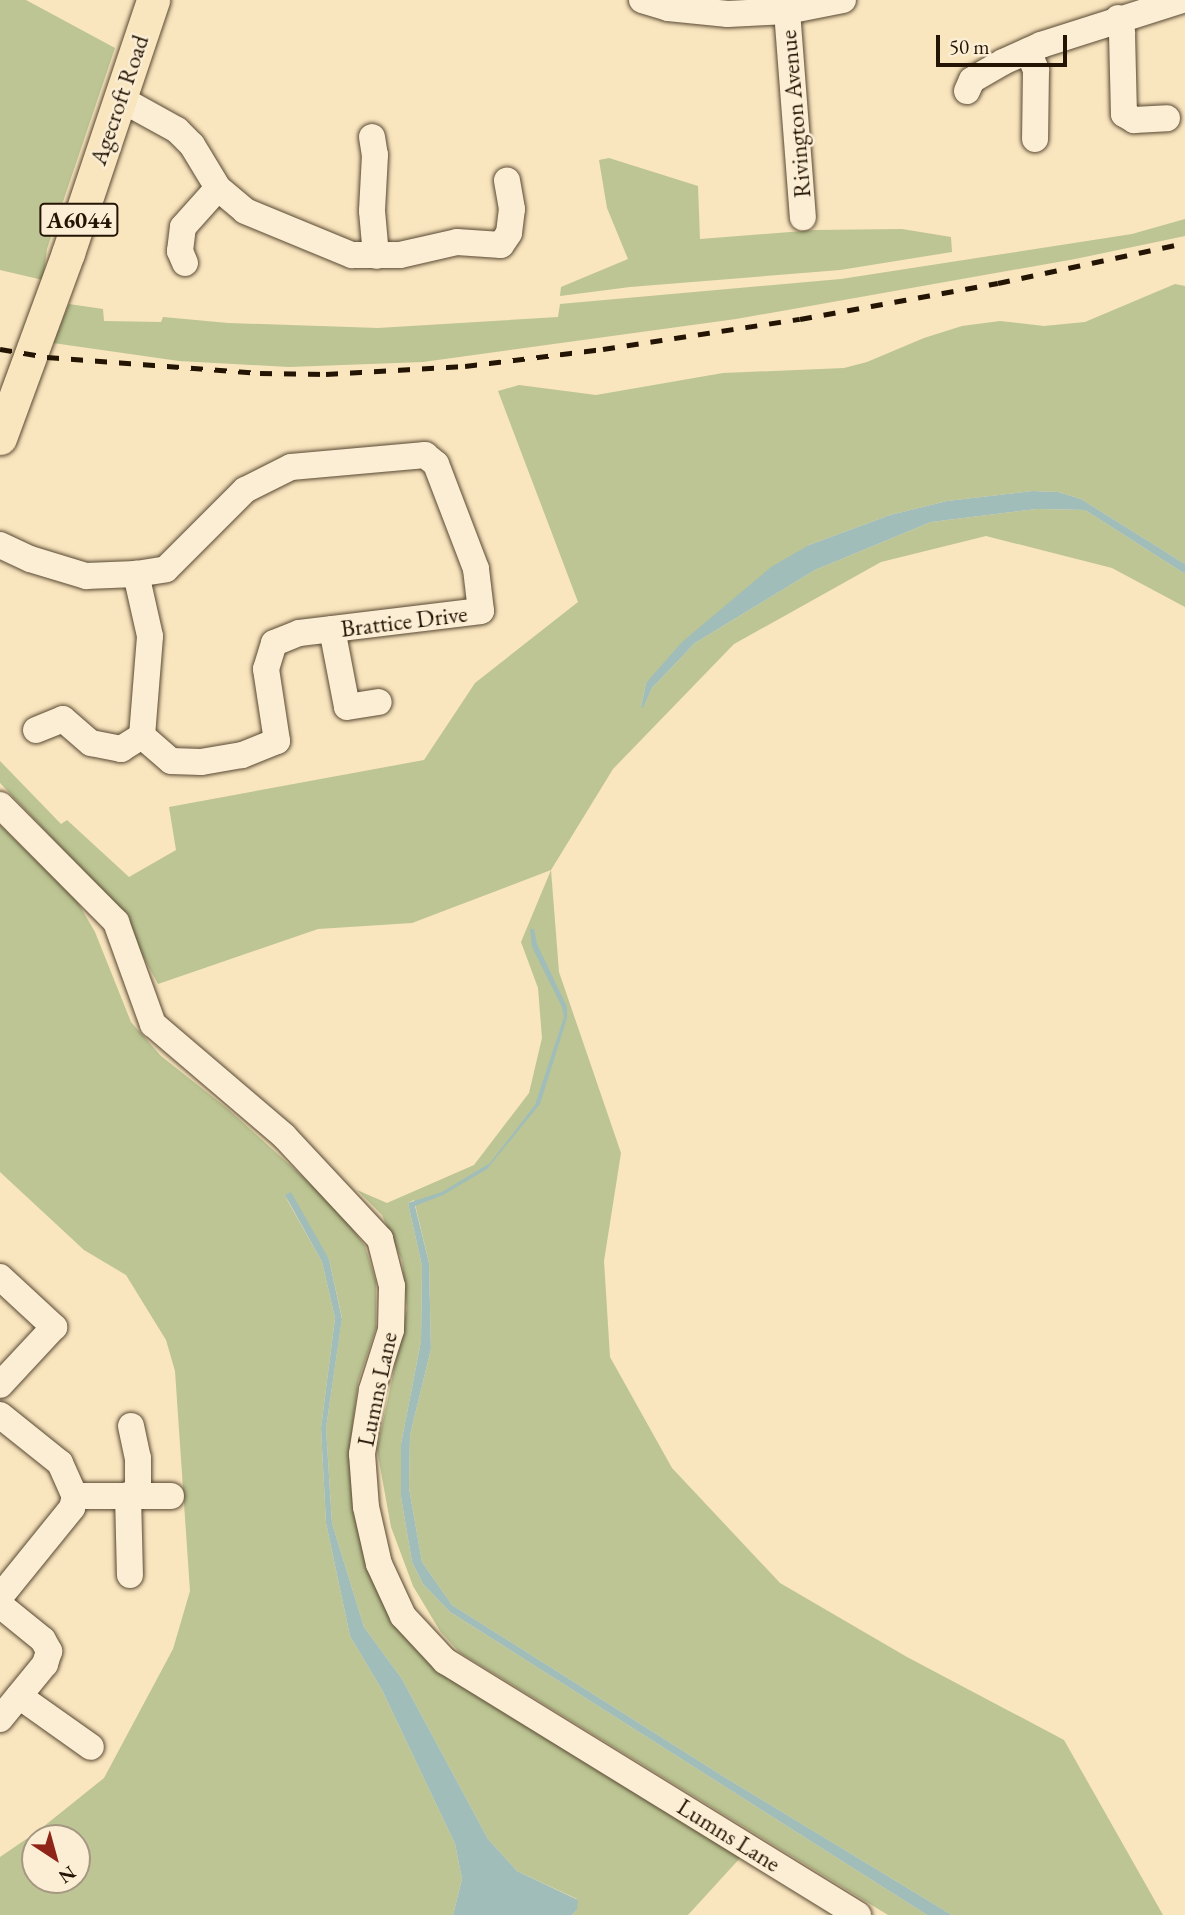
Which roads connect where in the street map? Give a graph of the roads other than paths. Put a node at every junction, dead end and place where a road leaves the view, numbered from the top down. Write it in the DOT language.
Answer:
graph roads {
  1 [pos="153,0"];
  2 [pos="642,0"];
  3 [pos="843,0"];
  4 [pos="1182,0"];
  5 [pos="787,11"];
  6 [pos="1118,18"];
  7 [pos="1028,51"];
  8 [pos="967,91"];
  9 [pos="119,98"];
  10 [pos="1167,118"];
  11 [pos="1035,139"];
  12 [pos="381,147"];
  13 [pos="507,180"];
  14 [pos="218,188"];
  15 [pos="803,217"];
  16 [pos="174,250"];
  17 [pos="376,256"];
  18 [pos="0,438"];
  19 [pos="0,545"];
  20 [pos="136,574"];
  21 [pos="332,629"];
  22 [pos="379,702"];
  23 [pos="36,730"];
  24 [pos="142,736"];
  25 [pos="0,804"];
  26 [pos="0,1277"];
  27 [pos="0,1385"];
  28 [pos="0,1415"];
  29 [pos="131,1426"];
  30 [pos="133,1495"];
  31 [pos="75,1496"];
  32 [pos="171,1496"];
  33 [pos="130,1575"];
  34 [pos="0,1597"];
  35 [pos="0,1605"];
  36 [pos="19,1696"];
  37 [pos="0,1719"];
  38 [pos="91,1747"];
  39 [pos="858,1915"];
  1 -- 9 [label="main road, Agecroft Road / A6044"];
  2 -- 5 [label="street"];
  3 -- 5 [label="street"];
  4 -- 6 [label="street"];
  5 -- 15 [label="street, Rivington Avenue"];
  6 -- 7 [label="street"];
  6 -- 10 [label="street"];
  7 -- 8 [label="street"];
  7 -- 11 [label="street"];
  9 -- 14 [label="street"];
  9 -- 18 [label="main road, Agecroft Road / A6044"];
  12 -- 17 [label="street"];
  13 -- 17 [label="street"];
  14 -- 16 [label="street"];
  14 -- 17 [label="street"];
  19 -- 20 [label="street, Brattice Drive"];
  20 -- 21 [label="street, Brattice Drive"];
  20 -- 24 [label="street"];
  21 -- 22 [label="street"];
  21 -- 24 [label="street, Brattice Drive"];
  23 -- 24 [label="street"];
  25 -- 39 [label="street, Lumns Lane"];
  26 -- 27 [label="street"];
  28 -- 31 [label="street"];
  29 -- 30 [label="street"];
  30 -- 31 [label="street"];
  30 -- 32 [label="street"];
  30 -- 33 [label="street"];
  31 -- 34 [label="street"];
  35 -- 36 [label="street"];
  36 -- 37 [label="street"];
  36 -- 38 [label="street"];
}
